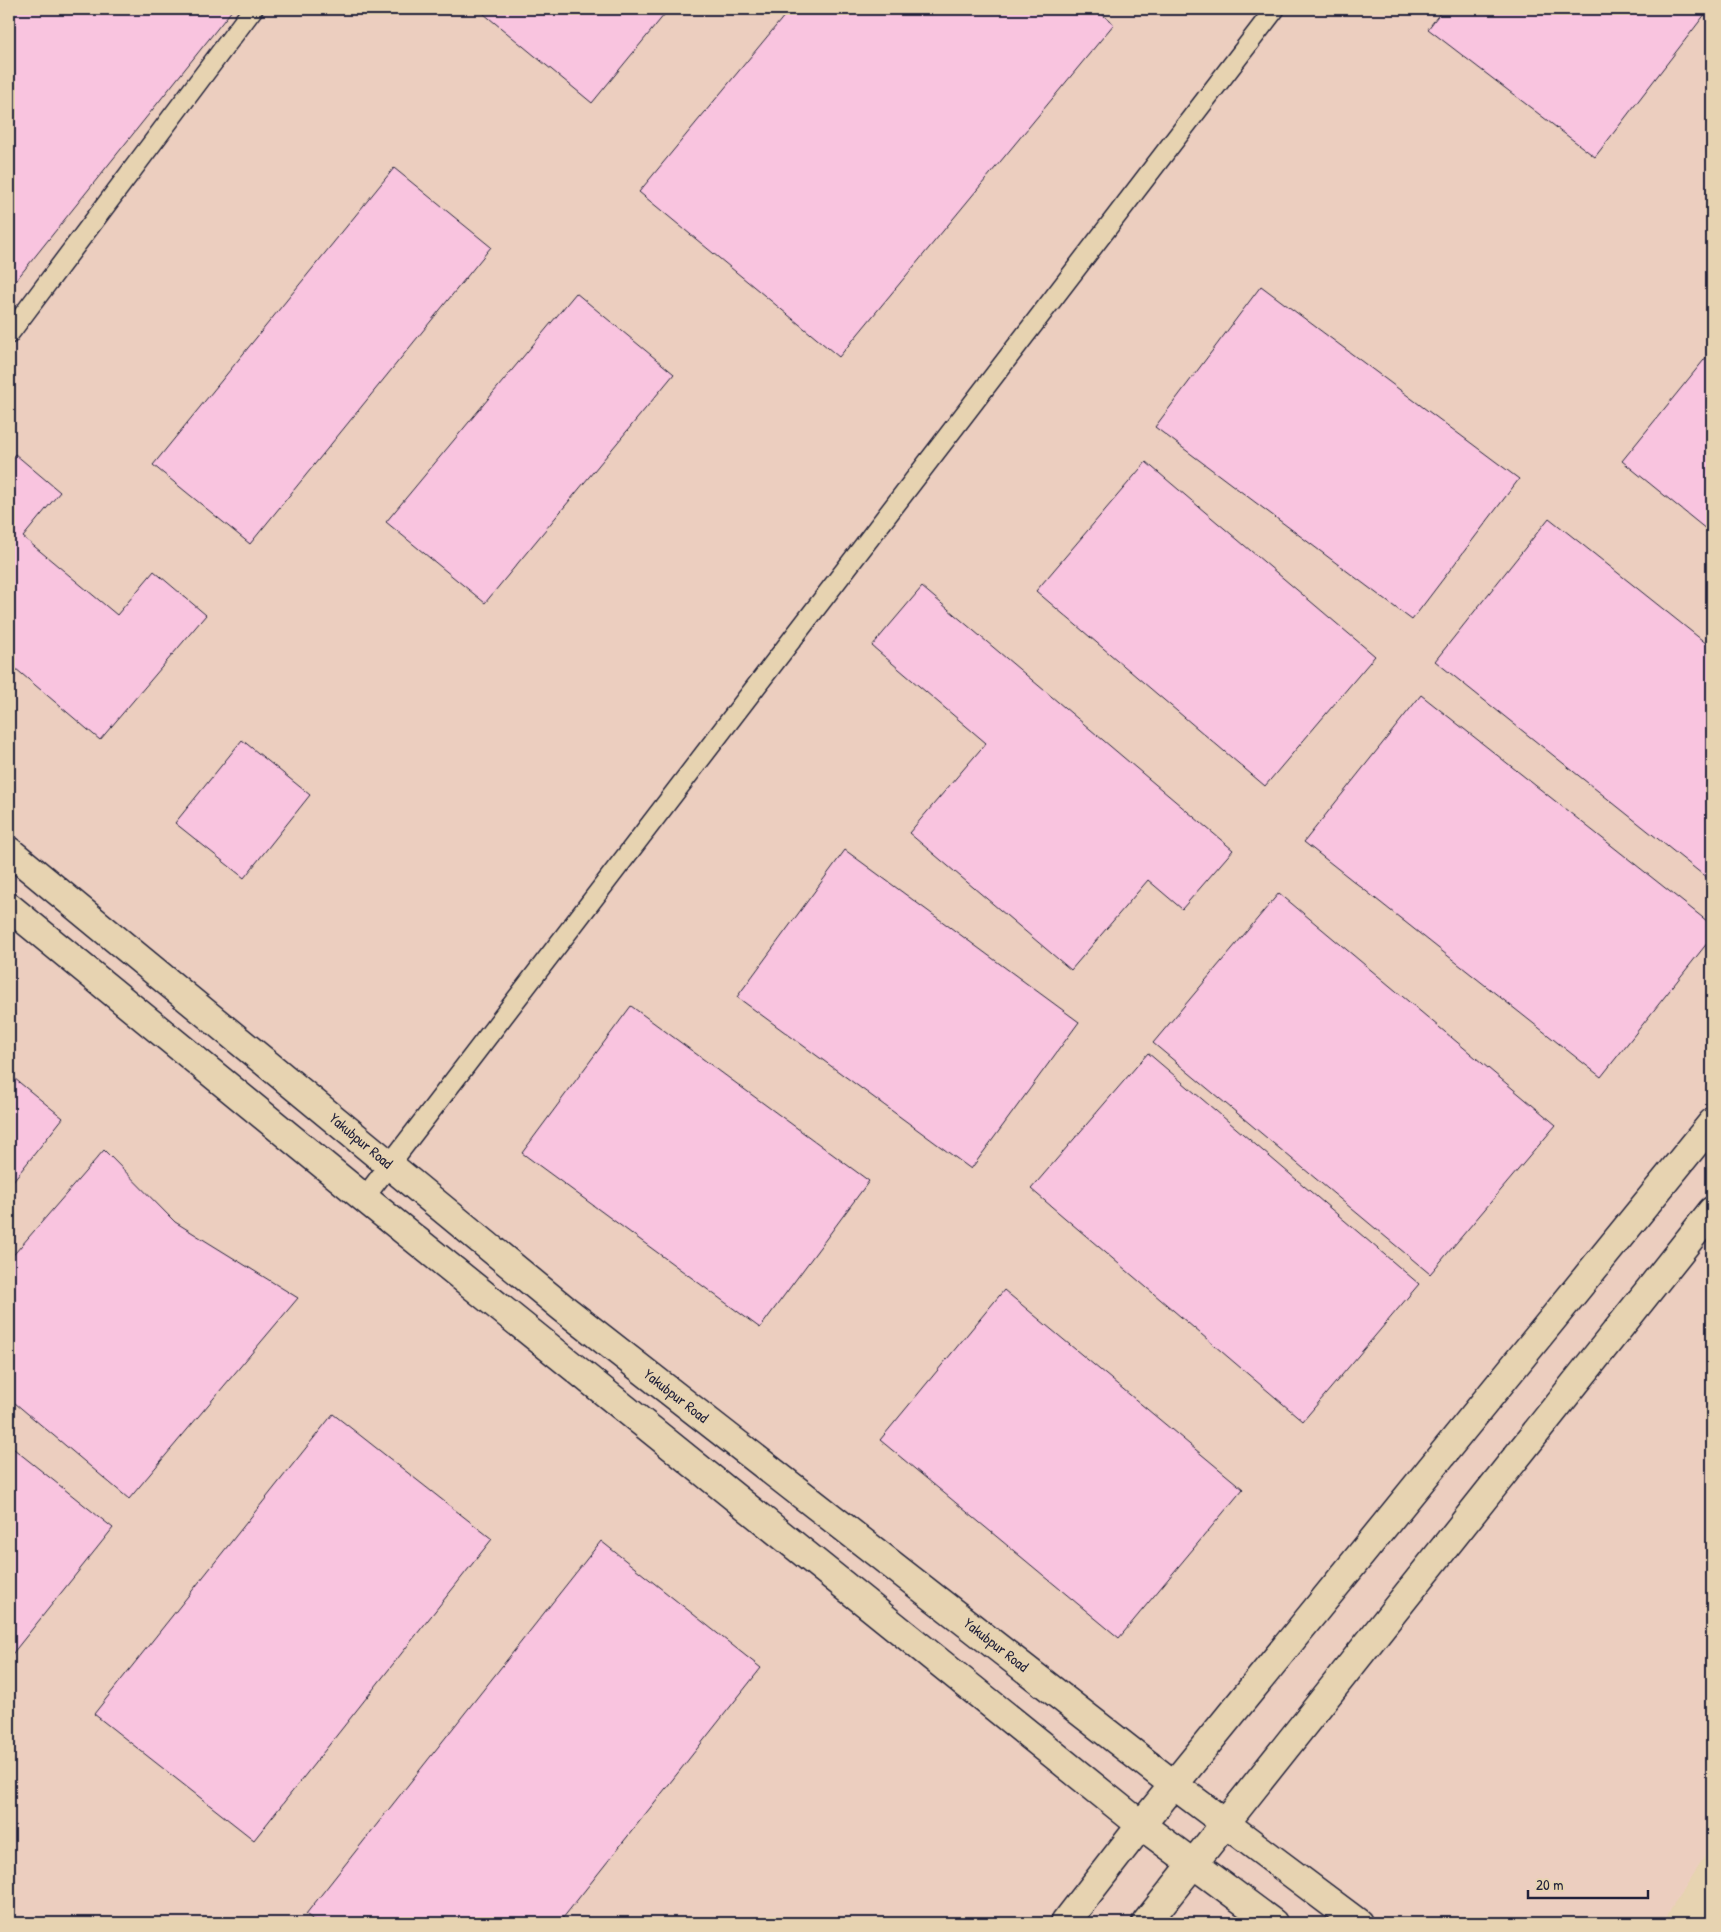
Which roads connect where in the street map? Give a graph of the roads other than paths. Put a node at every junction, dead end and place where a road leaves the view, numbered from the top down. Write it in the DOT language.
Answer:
graph roads {
  1 [pos="253,9"];
  2 [pos="1275,9"];
  3 [pos="9,334"];
  4 [pos="9,851"];
  5 [pos="9,907"];
  6 [pos="1712,1124"];
  7 [pos="390,1165"];
  8 [pos="364,1198"];
  9 [pos="1712,1212"];
  10 [pos="1174,1785"];
  11 [pos="1227,1824"];
  12 [pos="1141,1825"];
  13 [pos="1194,1865"];
  14 [pos="1066,1923"];
  15 [pos="1146,1923"];
  16 [pos="1273,1923"];
  17 [pos="1358,1923"];
  1 -- 3 [label="lane"];
  2 -- 7 [label="lane"];
  4 -- 7 [label="street, Yakubpur Road"];
  5 -- 8 [label="street"];
  6 -- 10 [label="street"];
  7 -- 8 [label="lane"];
  7 -- 10 [label="street, Yakubpur Road"];
  8 -- 12 [label="street"];
  9 -- 11 [label="street"];
  10 -- 11 [label="street, Yakubpur Road"];
  10 -- 12 [label="street"];
  11 -- 13 [label="street"];
  11 -- 17 [label="street, Yakubpur Road"];
  12 -- 13 [label="street"];
  12 -- 14 [label="street"];
  13 -- 15 [label="street"];
  13 -- 16 [label="street"];
}
